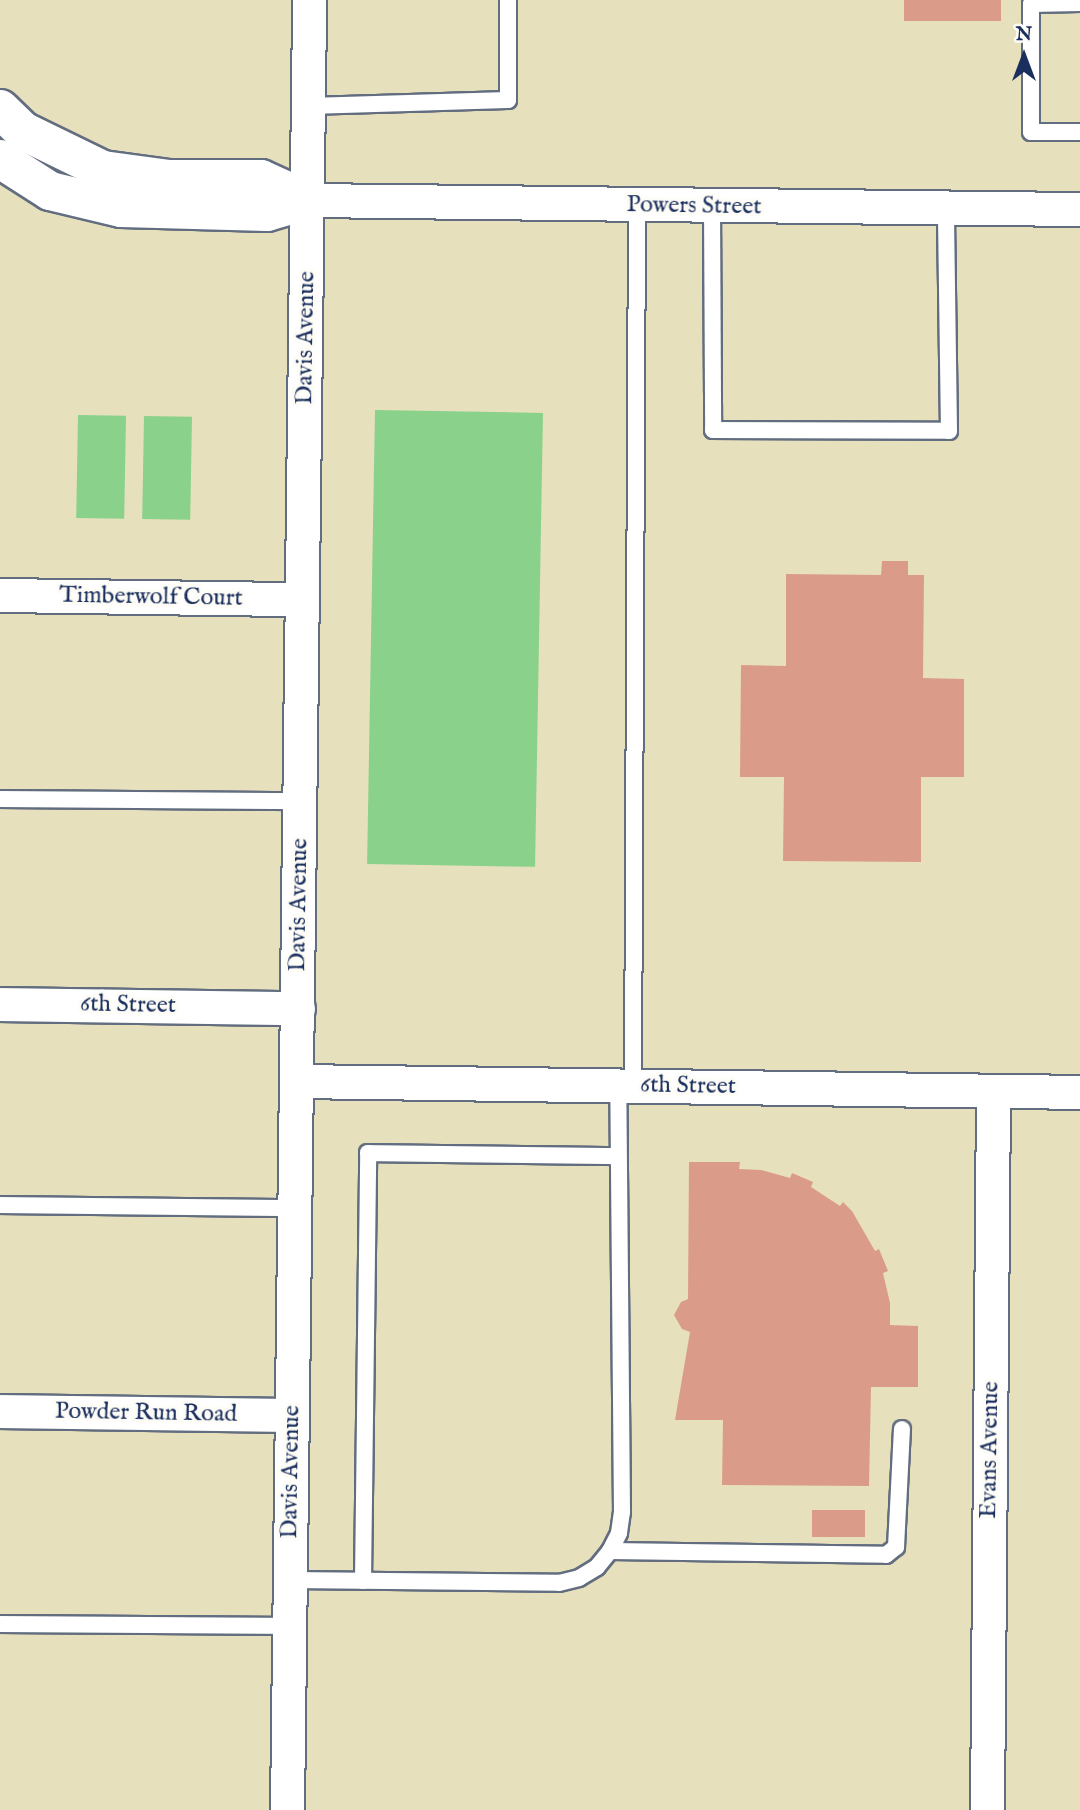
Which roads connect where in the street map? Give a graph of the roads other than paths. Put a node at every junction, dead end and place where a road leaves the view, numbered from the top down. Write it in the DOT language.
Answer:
graph roads {
  1 [pos="309,0"];
  2 [pos="508,0"];
  3 [pos="1080,4"];
  4 [pos="309,106"];
  5 [pos="0,109"];
  6 [pos="1080,132"];
  7 [pos="0,159"];
  8 [pos="307,200"];
  9 [pos="637,205"];
  10 [pos="712,206"];
  11 [pos="946,209"];
  12 [pos="1080,209"];
  13 [pos="0,595"];
  14 [pos="302,599"];
  15 [pos="0,799"];
  16 [pos="300,801"];
  17 [pos="0,1004"];
  18 [pos="298,1008"];
  19 [pos="296,1081"];
  20 [pos="625,1085"];
  21 [pos="993,1091"];
  22 [pos="1080,1092"];
  23 [pos="618,1156"];
  24 [pos="0,1205"];
  25 [pos="295,1208"];
  26 [pos="0,1411"];
  27 [pos="292,1415"];
  28 [pos="902,1429"];
  29 [pos="610,1551"];
  30 [pos="290,1580"];
  31 [pos="363,1581"];
  32 [pos="0,1624"];
  33 [pos="290,1626"];
  34 [pos="287,1810"];
  35 [pos="987,1810"];
  1 -- 4 [label="street, Davis Avenue"];
  2 -- 4 [label="lane"];
  3 -- 6 [label="lane"];
  4 -- 8 [label="street, Davis Avenue"];
  5 -- 8 [label="street"];
  7 -- 8 [label="street"];
  8 -- 9 [label="street, Powers Street"];
  8 -- 14 [label="street, Davis Avenue"];
  9 -- 10 [label="street, Powers Street"];
  9 -- 20 [label="lane"];
  10 -- 11 [label="street, Powers Street"];
  10 -- 11 [label="lane"];
  11 -- 12 [label="street, Powers Street"];
  13 -- 14 [label="street, Timberwolf Court"];
  14 -- 16 [label="street, Davis Avenue"];
  15 -- 16 [label="lane"];
  16 -- 18 [label="street, Davis Avenue"];
  17 -- 18 [label="street, 6th Street"];
  18 -- 19 [label="street, Davis Avenue"];
  19 -- 20 [label="street, 6th Street"];
  19 -- 25 [label="street, Davis Avenue"];
  20 -- 21 [label="street, 6th Street"];
  20 -- 23 [label="lane"];
  21 -- 22 [label="street, 6th Street"];
  21 -- 35 [label="street, Evans Avenue"];
  23 -- 29 [label="lane"];
  23 -- 31 [label="lane"];
  24 -- 25 [label="lane"];
  25 -- 27 [label="street, Davis Avenue"];
  26 -- 27 [label="street, Powder Run Road"];
  27 -- 30 [label="street, Davis Avenue"];
  28 -- 29 [label="lane"];
  29 -- 31 [label="lane"];
  30 -- 31 [label="lane"];
  30 -- 33 [label="street, Davis Avenue"];
  32 -- 33 [label="lane"];
  33 -- 34 [label="street, Davis Avenue"];
}
